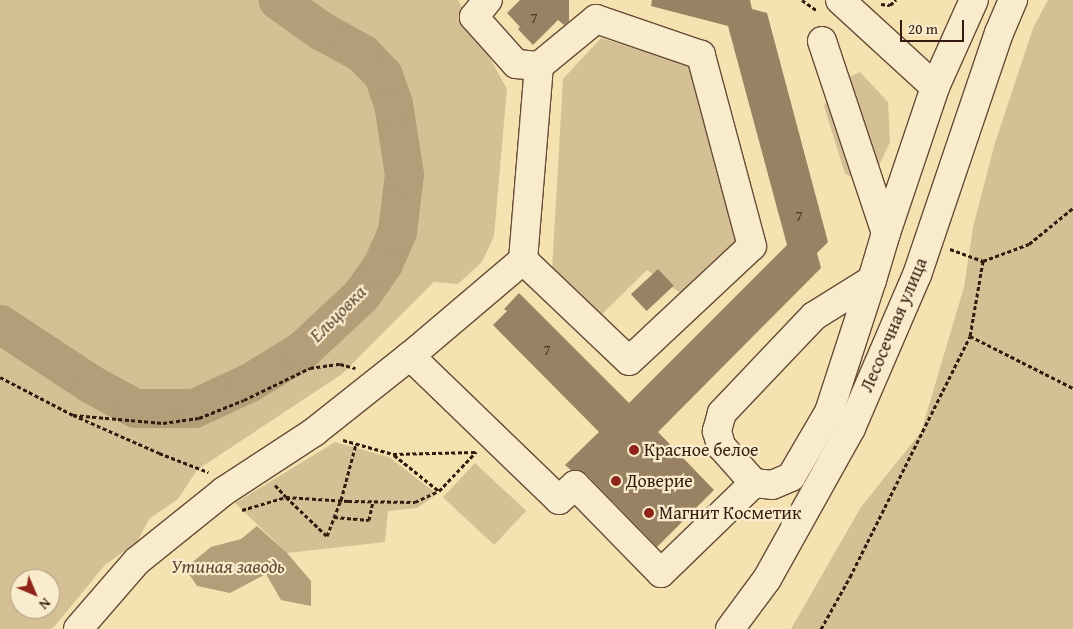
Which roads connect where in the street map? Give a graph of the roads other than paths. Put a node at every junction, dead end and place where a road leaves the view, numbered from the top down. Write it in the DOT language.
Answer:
graph roads {
  1 [pos="488,0"];
  2 [pos="840,0"];
  3 [pos="974,0"];
  4 [pos="1013,0"];
  5 [pos="822,41"];
  6 [pos="539,66"];
  7 [pos="935,87"];
  8 [pos="886,232"];
  9 [pos="523,260"];
  10 [pos="872,280"];
  11 [pos="410,356"];
  12 [pos="754,483"];
  13 [pos="78,629"];
  14 [pos="730,629"];
  1 -- 6 [label="street"];
  2 -- 7 [label="street"];
  3 -- 7 [label="street"];
  4 -- 14 [label="street, Лесосечная улица"];
  5 -- 8 [label="street"];
  6 -- 9 [label="street"];
  6 -- 9 [label="street"];
  7 -- 8 [label="street"];
  8 -- 10 [label="street"];
  9 -- 11 [label="street"];
  10 -- 12 [label="street"];
  10 -- 12 [label="street"];
  11 -- 12 [label="street"];
  11 -- 13 [label="street"];
}
